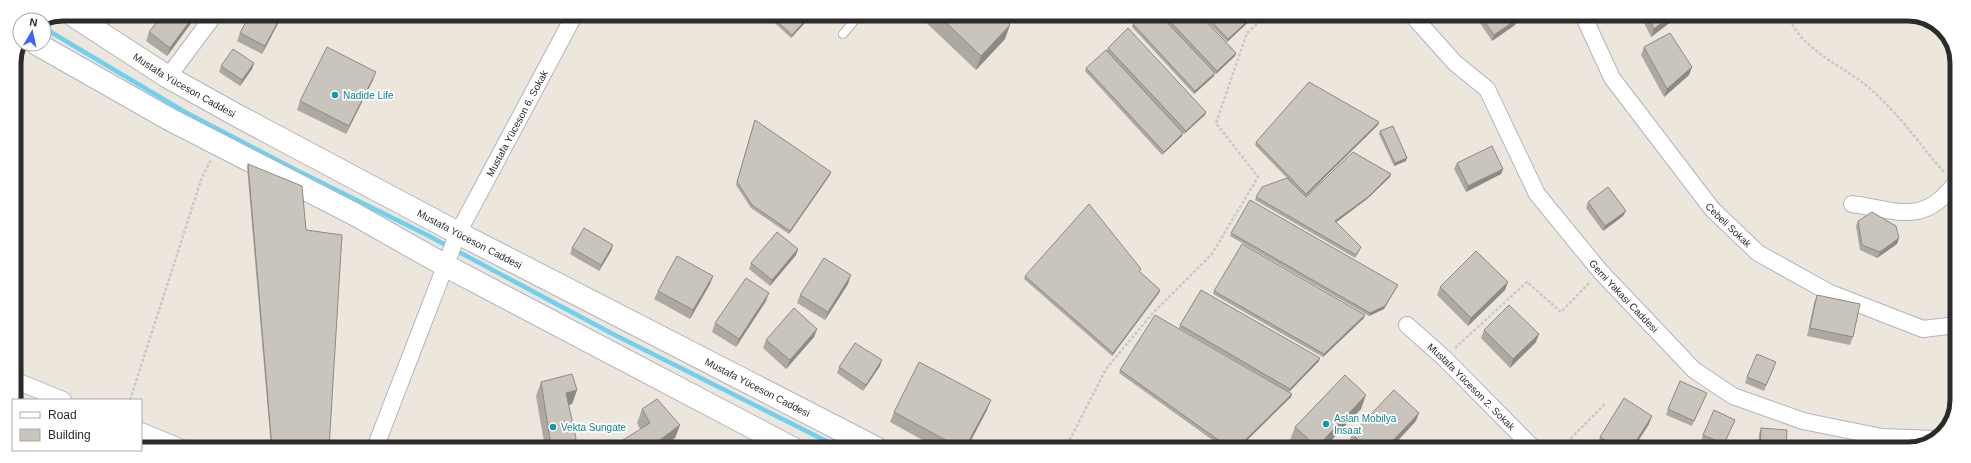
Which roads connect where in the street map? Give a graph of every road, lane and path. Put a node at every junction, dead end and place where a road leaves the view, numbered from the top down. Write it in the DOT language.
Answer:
graph roads {
  1 [pos="82,21"];
  2 [pos="210,21"];
  3 [pos="571,21"];
  4 [pos="854,21"];
  5 [pos="1260,21"];
  6 [pos="1417,21"];
  7 [pos="1587,21"];
  8 [pos="1790,21"];
  9 [pos="843,34"];
  10 [pos="51,52"];
  11 [pos="168,77"];
  12 [pos="220,145"];
  13 [pos="1950,176"];
  14 [pos="1950,190"];
  15 [pos="1852,204"];
  16 [pos="452,249"];
  17 [pos="1600,271"];
  18 [pos="1407,324"];
  19 [pos="1950,326"];
  20 [pos="1444,358"];
  21 [pos="21,383"];
  22 [pos="61,399"];
  23 [pos="130,399"];
  24 [pos="1606,403"];
  25 [pos="142,432"];
  26 [pos="1925,439"];
  27 [pos="167,442"];
  28 [pos="377,442"];
  29 [pos="782,442"];
  30 [pos="863,442"];
  31 [pos="1068,442"];
  32 [pos="1527,442"];
  33 [pos="1567,442"];
  1 -- 11 [label="street, Mustafa Yüceson Caddesi"];
  2 -- 11 [label="street"];
  3 -- 16 [label="street, Mustafa Yüceson 6. Sokak"];
  4 -- 9 [label="lane"];
  5 -- 31 [label="path"];
  6 -- 17 [label="street, Gemi Yakasi Caddesi"];
  7 -- 19 [label="street, Cebeli Sokak"];
  8 -- 13 [label="path"];
  10 -- 12 [label="street, Mustafa Yüceson Caddesi"];
  11 -- 16 [label="street, Mustafa Yüceson Caddesi"];
  12 -- 16 [label="street, Mustafa Yüceson Caddesi"];
  12 -- 23 [label="path"];
  14 -- 15 [label="street"];
  16 -- 28 [label="street, Mustafa Yüceson 6. Sokak"];
  16 -- 29 [label="street, Mustafa Yüceson Caddesi"];
  16 -- 30 [label="street, Mustafa Yüceson Caddesi"];
  17 -- 20 [label="path"];
  17 -- 26 [label="street, Gemi Yakasi Caddesi"];
  18 -- 20 [label="street, Mustafa Yüceson 2. Sokak"];
  20 -- 32 [label="street, Mustafa Yüceson 2. Sokak"];
  21 -- 22 [label="street"];
  24 -- 33 [label="path"];
  25 -- 27 [label="street"];
}
